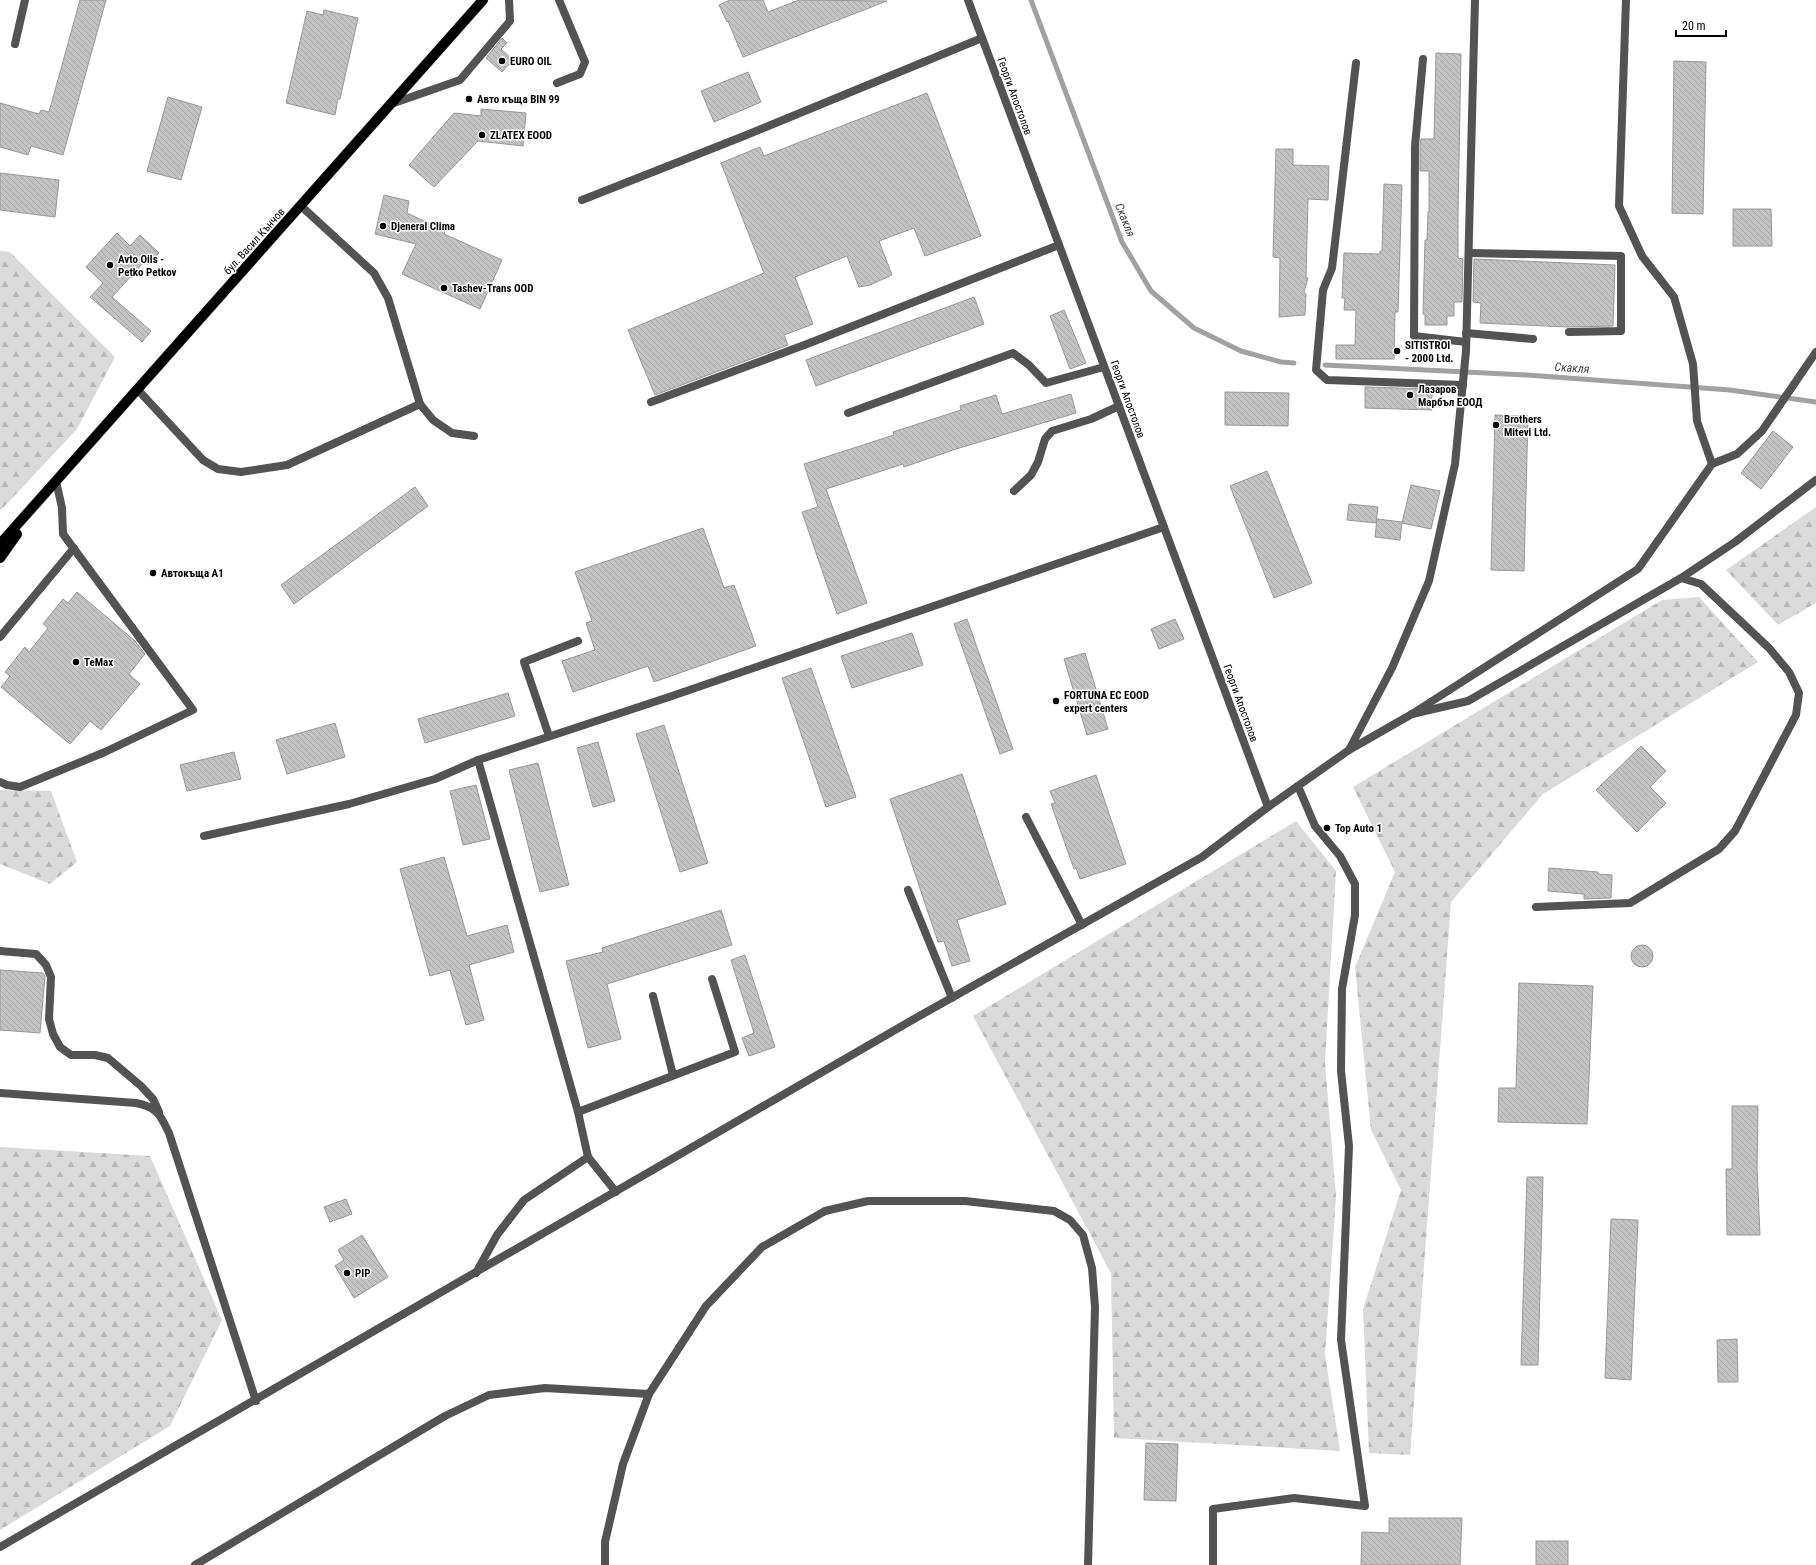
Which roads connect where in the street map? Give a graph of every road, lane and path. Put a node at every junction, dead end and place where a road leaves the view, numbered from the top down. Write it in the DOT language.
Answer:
graph roads {
  1 [pos="25,0"];
  2 [pos="483,0"];
  3 [pos="509,0"];
  4 [pos="559,0"];
  5 [pos="968,0"];
  6 [pos="1475,0"];
  7 [pos="1626,0"];
  8 [pos="982,38"];
  9 [pos="15,44"];
  10 [pos="1423,59"];
  11 [pos="1356,63"];
  12 [pos="557,83"];
  13 [pos="394,103"];
  14 [pos="582,200"];
  15 [pos="301,206"];
  16 [pos="1059,245"];
  17 [pos="1468,253"];
  18 [pos="1569,332"];
  19 [pos="1466,337"];
  20 [pos="1533,339"];
  21 [pos="1816,352"];
  22 [pos="1104,367"];
  23 [pos="1463,385"];
  24 [pos="138,390"];
  25 [pos="651,402"];
  26 [pos="420,404"];
  27 [pos="1119,406"];
  28 [pos="848,413"];
  29 [pos="474,436"];
  30 [pos="1712,464"];
  31 [pos="1816,480"];
  32 [pos="56,481"];
  33 [pos="1014,491"];
  34 [pos="42,498"];
  35 [pos="1164,527"];
  36 [pos="1,543"];
  37 [pos="74,548"];
  38 [pos="0,558"];
  39 [pos="1681,578"];
  40 [pos="0,637"];
  41 [pos="578,641"];
  42 [pos="1412,714"];
  43 [pos="549,736"];
  44 [pos="1349,750"];
  45 [pos="478,760"];
  46 [pos="0,782"];
  47 [pos="1298,786"];
  48 [pos="1268,807"];
  49 [pos="1026,817"];
  50 [pos="204,836"];
  51 [pos="908,890"];
  52 [pos="1536,907"];
  53 [pos="1082,925"];
  54 [pos="0,951"];
  55 [pos="712,980"];
  56 [pos="653,996"];
  57 [pos="952,998"];
  58 [pos="673,1075"];
  59 [pos="0,1093"];
  60 [pos="578,1112"];
  61 [pos="161,1117"];
  62 [pos="588,1157"];
  63 [pos="616,1192"];
  64 [pos="476,1273"];
  65 [pos="649,1394"];
  66 [pos="256,1401"];
  67 [pos="0,1547"];
  68 [pos="195,1565"];
  69 [pos="605,1565"];
  70 [pos="1088,1565"];
  71 [pos="1213,1565"];
  1 -- 9 [label="street"];
  2 -- 13 [label="main road, бул. Васил Кънчов"];
  3 -- 13 [label="street"];
  4 -- 12 [label="street"];
  5 -- 8 [label="street, Георги Апостолов"];
  6 -- 17 [label="street"];
  7 -- 30 [label="street"];
  8 -- 14 [label="street"];
  8 -- 16 [label="street, Георги Апостолов"];
  10 -- 19 [label="street"];
  11 -- 23 [label="street"];
  13 -- 15 [label="main road, бул. Васил Кънчов"];
  15 -- 24 [label="main road, бул. Васил Кънчов"];
  15 -- 26 [label="street"];
  16 -- 22 [label="street, Георги Апостолов"];
  16 -- 25 [label="street"];
  17 -- 18 [label="street"];
  17 -- 19 [label="street"];
  19 -- 20 [label="street"];
  19 -- 23 [label="street"];
  21 -- 30 [label="street"];
  22 -- 27 [label="street, Георги Апостолов"];
  22 -- 28 [label="street"];
  23 -- 44 [label="street"];
  24 -- 26 [label="street"];
  24 -- 32 [label="main road, бул. Васил Кънчов"];
  26 -- 29 [label="street"];
  27 -- 33 [label="street"];
  27 -- 35 [label="street, Георги Апостолов"];
  30 -- 42 [label="street"];
  31 -- 39 [label="street"];
  32 -- 34 [label="main road, бул. Васил Кънчов"];
  32 -- 37 [label="street"];
  34 -- 36 [label="main road"];
  34 -- 38 [label="main road"];
  35 -- 43 [label="street"];
  35 -- 48 [label="street, Георги Апостолов"];
  37 -- 40 [label="street"];
  37 -- 46 [label="street"];
  39 -- 42 [label="street"];
  39 -- 52 [label="street"];
  41 -- 43 [label="street"];
  42 -- 44 [label="street"];
  43 -- 45 [label="street"];
  44 -- 47 [label="street"];
  45 -- 50 [label="street"];
  45 -- 60 [label="street"];
  47 -- 48 [label="street"];
  47 -- 71 [label="street"];
  48 -- 53 [label="street"];
  49 -- 53 [label="street"];
  51 -- 57 [label="street"];
  53 -- 57 [label="street"];
  54 -- 61 [label="street"];
  55 -- 58 [label="street"];
  56 -- 58 [label="street"];
  57 -- 63 [label="street"];
  58 -- 60 [label="street"];
  59 -- 61 [label="street"];
  60 -- 62 [label="street"];
  61 -- 66 [label="street"];
  62 -- 63 [label="street"];
  62 -- 64 [label="street"];
  63 -- 64 [label="street"];
  64 -- 66 [label="street"];
  65 -- 68 [label="street"];
  65 -- 69 [label="street"];
  65 -- 70 [label="street"];
  66 -- 67 [label="street"];
}
